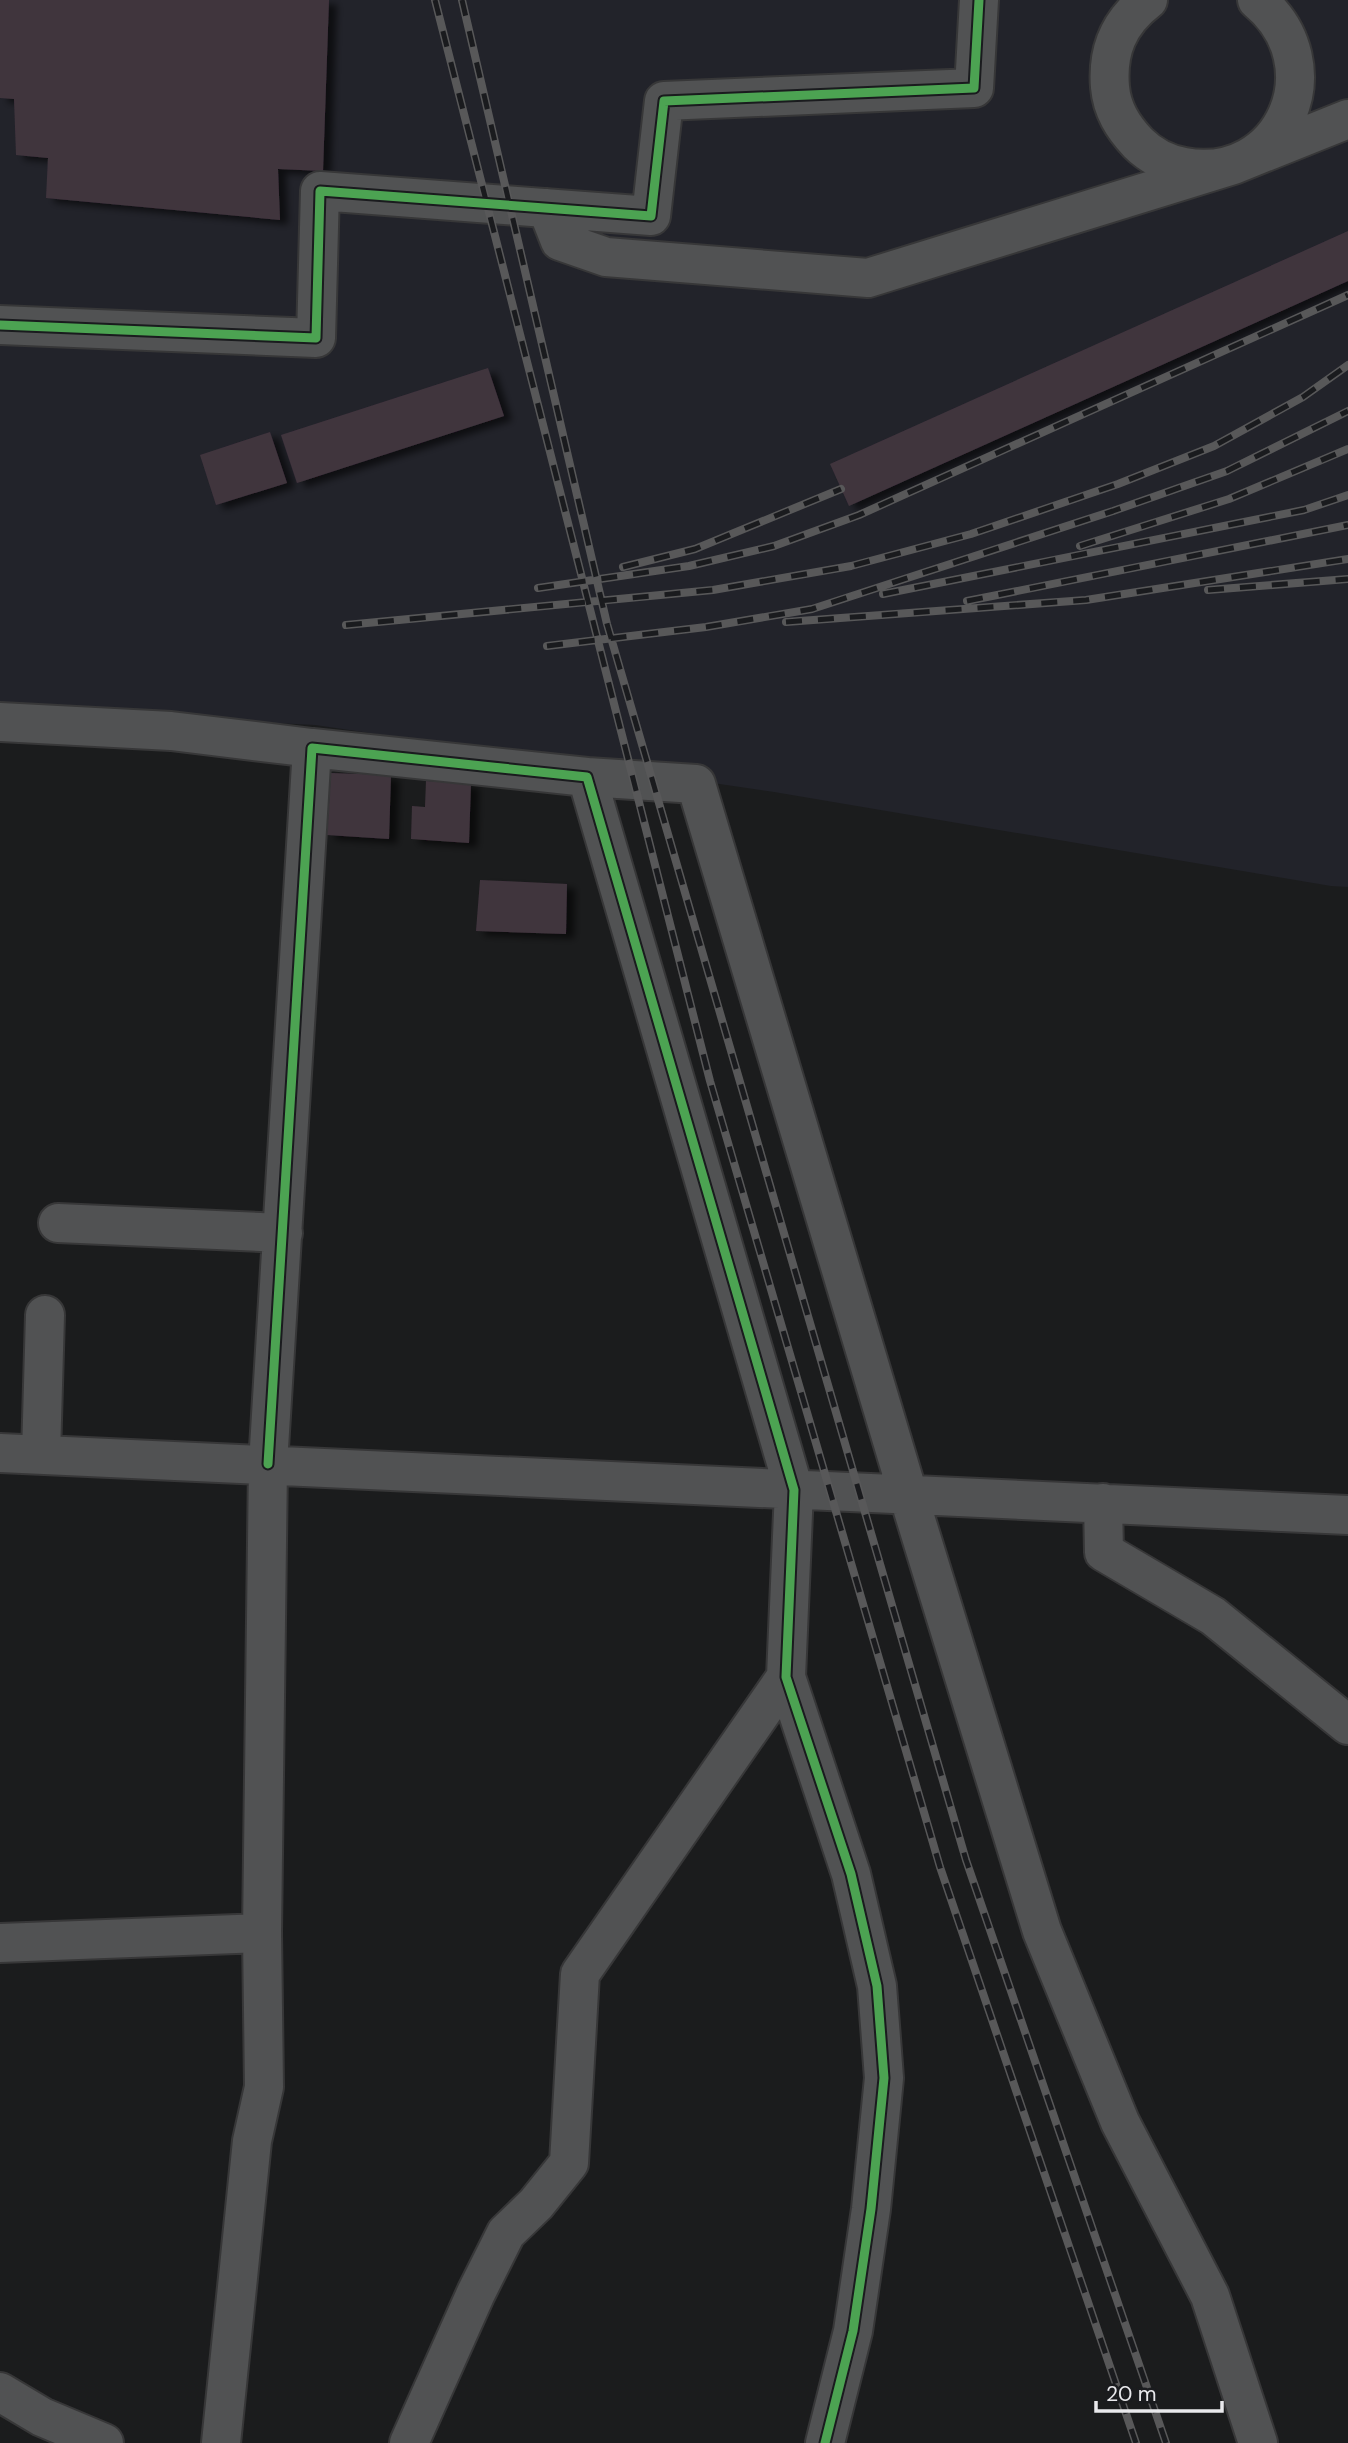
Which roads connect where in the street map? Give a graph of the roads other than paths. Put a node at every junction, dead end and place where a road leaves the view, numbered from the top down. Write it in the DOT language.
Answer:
graph roads {
  1 [pos="979,0"];
  2 [pos="1148,0"];
  3 [pos="1257,0"];
  4 [pos="1348,119"];
  5 [pos="1233,165"];
  6 [pos="547,208"];
  7 [pos="0,325"];
  8 [pos="0,722"];
  9 [pos="312,748"];
  10 [pos="587,777"];
  11 [pos="58,1223"];
  12 [pos="282,1233"];
  13 [pos="45,1315"];
  14 [pos="0,1453"];
  15 [pos="41,1455"];
  16 [pos="268,1465"];
  17 [pos="794,1490"];
  18 [pos="908,1494"];
  19 [pos="1103,1503"];
  20 [pos="1348,1515"];
  21 [pos="786,1677"];
  22 [pos="1348,1725"];
  23 [pos="262,1933"];
  24 [pos="0,1942"];
  25 [pos="0,2392"];
  26 [pos="104,2443"];
  27 [pos="221,2443"];
  28 [pos="409,2443"];
  29 [pos="825,2443"];
  30 [pos="1258,2443"];
  1 -- 6 [label="street"];
  2 -- 5 [label="street"];
  3 -- 5 [label="street"];
  4 -- 5 [label="street"];
  5 -- 6 [label="street"];
  6 -- 7 [label="street"];
  8 -- 9 [label="street"];
  9 -- 10 [label="street"];
  9 -- 12 [label="street"];
  10 -- 17 [label="street"];
  10 -- 18 [label="street"];
  11 -- 12 [label="street"];
  12 -- 16 [label="street"];
  13 -- 15 [label="street"];
  14 -- 15 [label="street"];
  15 -- 16 [label="street"];
  16 -- 17 [label="street"];
  16 -- 23 [label="street"];
  17 -- 18 [label="street"];
  17 -- 21 [label="street"];
  18 -- 19 [label="street"];
  18 -- 30 [label="street"];
  19 -- 20 [label="street"];
  19 -- 22 [label="street"];
  21 -- 28 [label="street"];
  21 -- 29 [label="street"];
  23 -- 24 [label="street"];
  23 -- 27 [label="street"];
  25 -- 26 [label="street"];
}
